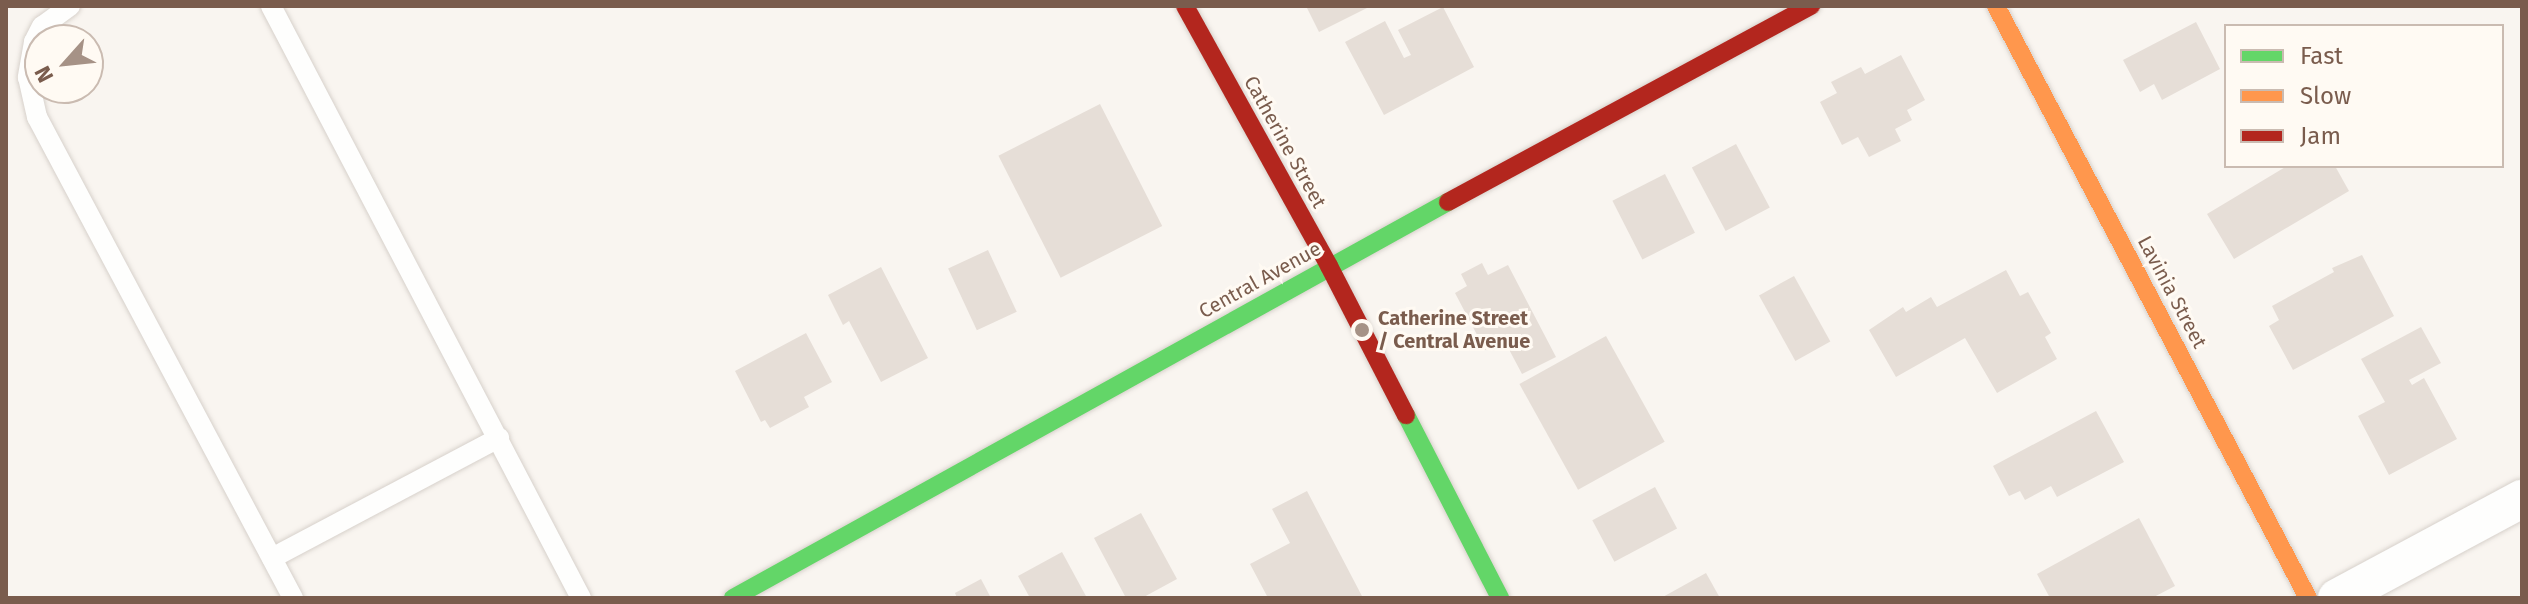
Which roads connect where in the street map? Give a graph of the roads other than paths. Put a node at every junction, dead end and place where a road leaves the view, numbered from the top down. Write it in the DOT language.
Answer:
graph roads {
  1 [pos="70,6"];
  2 [pos="271,6"];
  3 [pos="1185,6"];
  4 [pos="1811,6"];
  5 [pos="1996,6"];
  6 [pos="1329,266"];
  7 [pos="499,438"];
  8 [pos="2522,499"];
  9 [pos="272,558"];
  10 [pos="293,598"];
  11 [pos="581,598"];
  12 [pos="733,598"];
  13 [pos="1500,598"];
  14 [pos="2308,598"];
  15 [pos="2337,598"];
  1 -- 9 [label="lane"];
  2 -- 7 [label="lane"];
  3 -- 6 [label="street, Catherine Street"];
  4 -- 6 [label="street, Central Avenue"];
  5 -- 14 [label="street, Lavinia Street"];
  6 -- 12 [label="street, Central Avenue"];
  6 -- 13 [label="street, Catherine Street"];
  7 -- 9 [label="lane"];
  7 -- 11 [label="lane"];
  8 -- 15 [label="street"];
  9 -- 10 [label="lane"];
}
